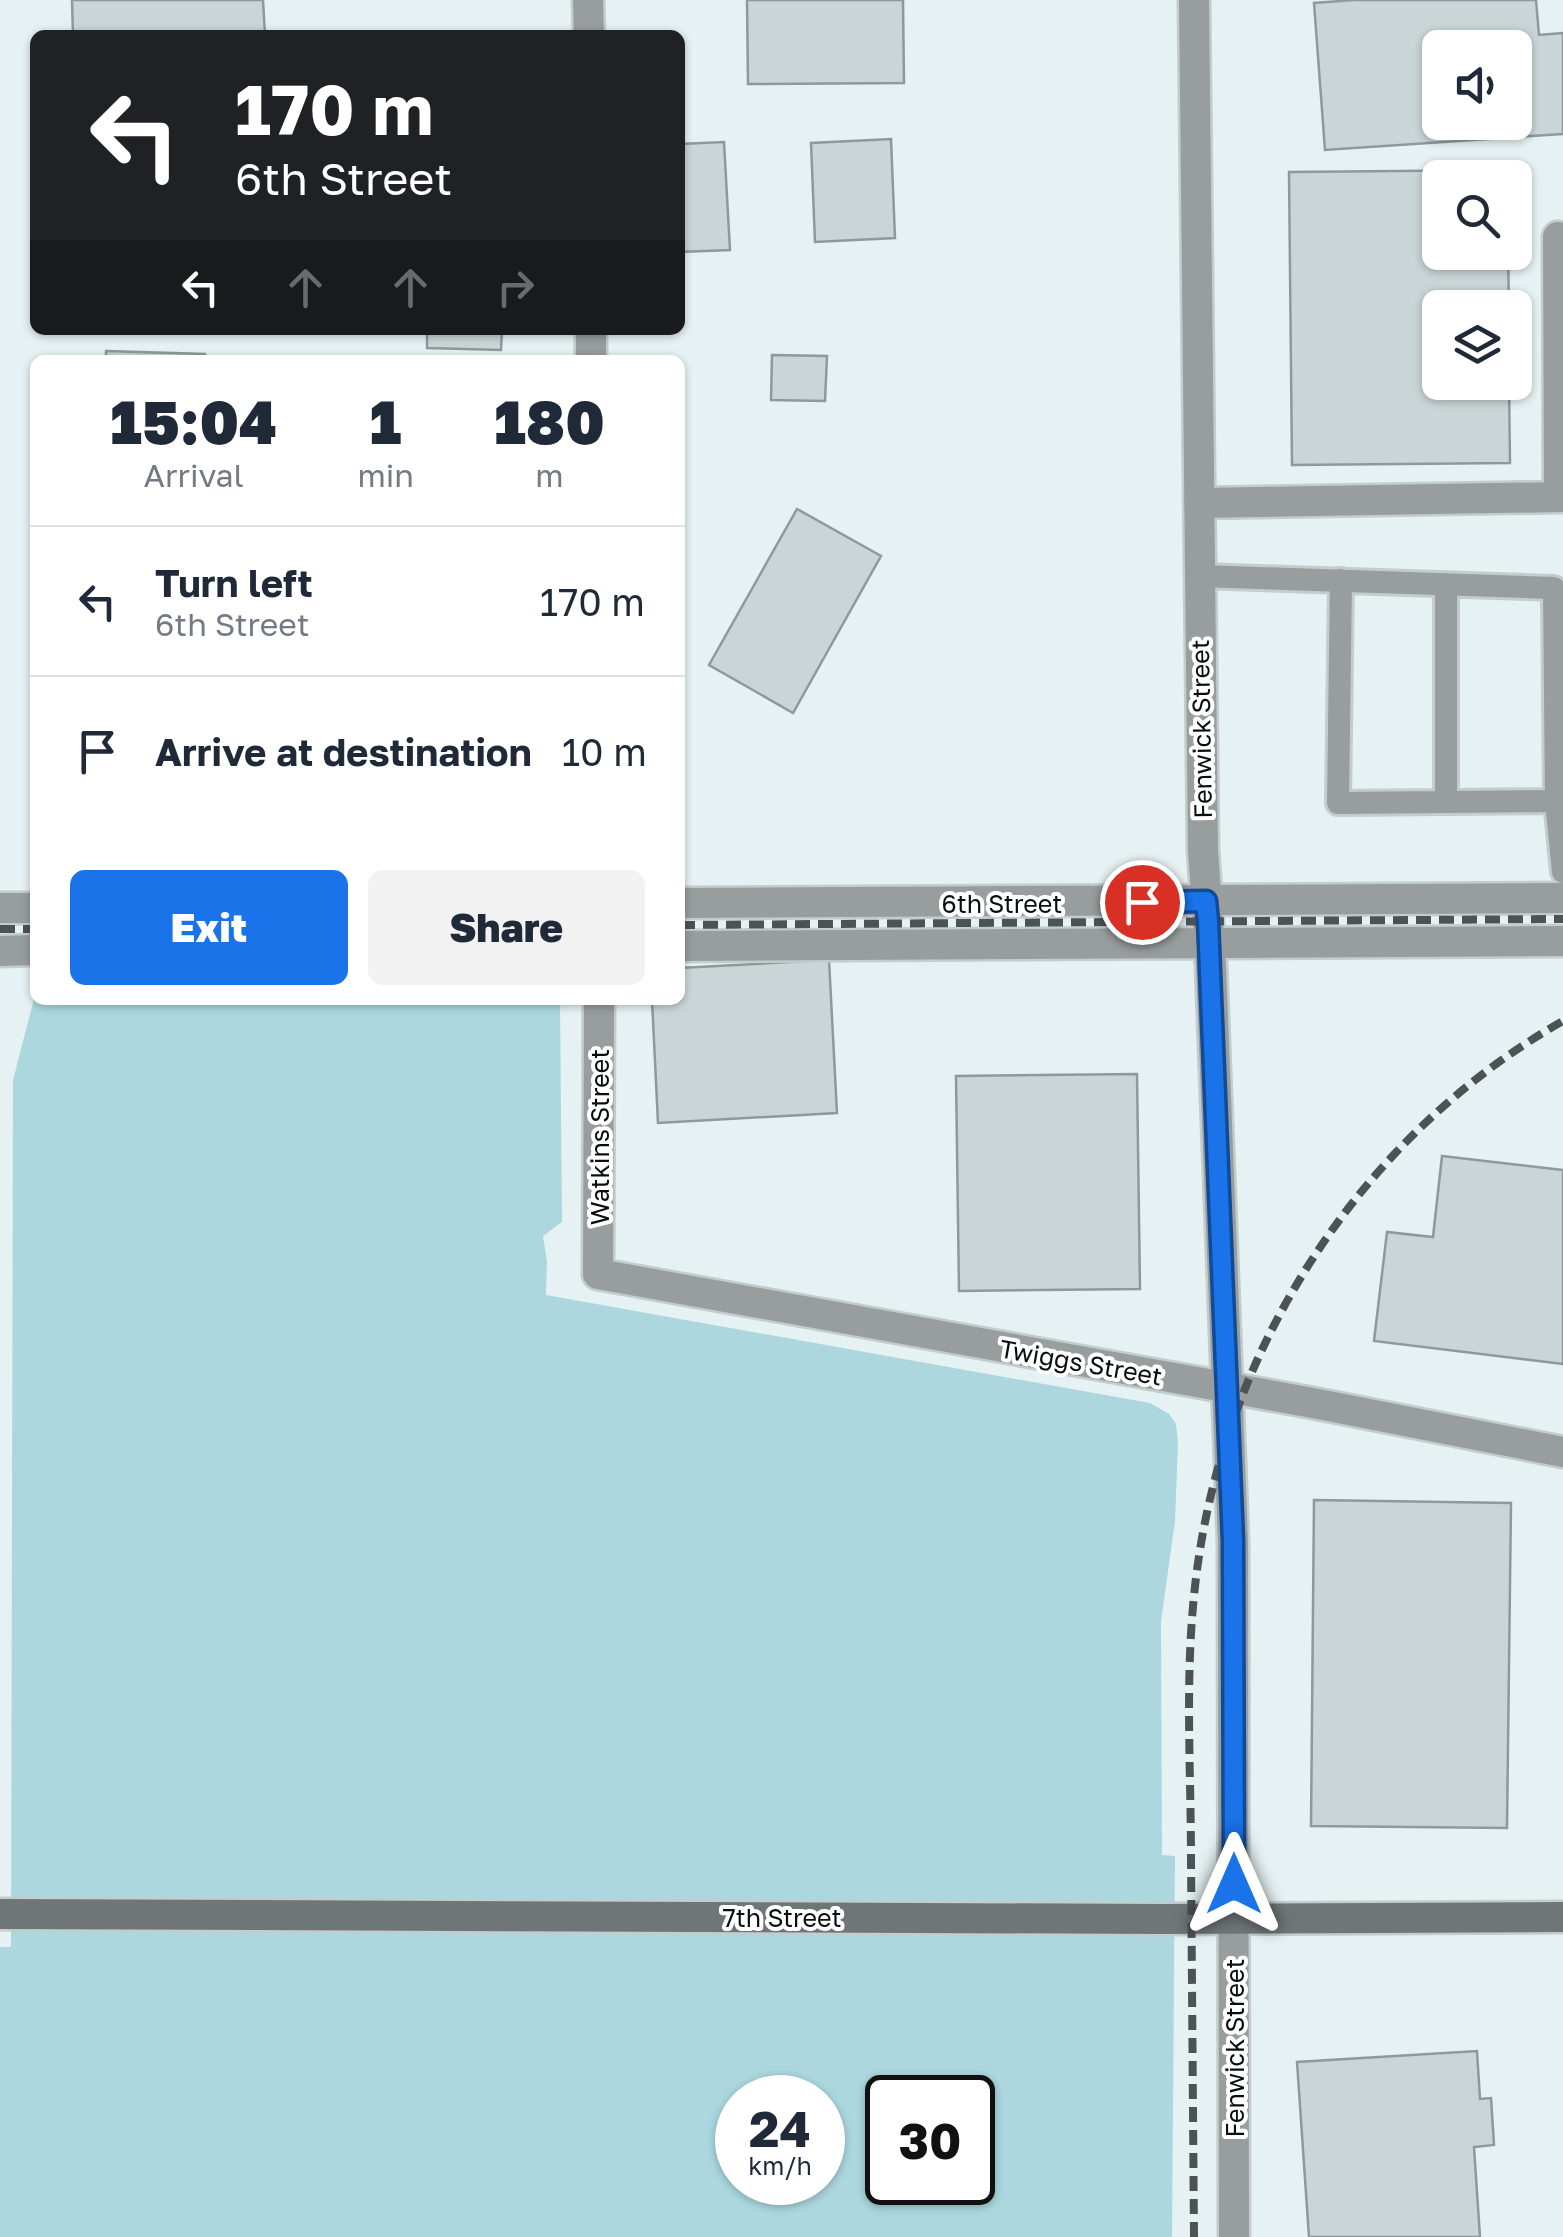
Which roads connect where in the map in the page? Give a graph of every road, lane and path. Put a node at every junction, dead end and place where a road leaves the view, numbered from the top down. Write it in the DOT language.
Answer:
graph roads {
  1 [pos="588,0"];
  2 [pos="1194,0"];
  3 [pos="588,30"];
  4 [pos="1560,236"];
  5 [pos="1561,497"];
  6 [pos="1199,503"];
  7 [pos="1200,576"];
  8 [pos="1341,580"];
  9 [pos="1446,584"];
  10 [pos="1556,801"];
  11 [pos="1446,802"];
  12 [pos="1563,872"];
  13 [pos="1563,898"];
  14 [pos="1206,901"];
  15 [pos="685,904"];
  16 [pos="0,908"];
  17 [pos="30,908"];
  18 [pos="1563,941"];
  19 [pos="1209,944"];
  20 [pos="685,946"];
  21 [pos="30,950"];
  22 [pos="0,951"];
  23 [pos="599,1005"];
  24 [pos="598,1274"];
  25 [pos="1227,1388"];
  26 [pos="1563,1452"];
  27 [pos="0,1914"];
  28 [pos="1563,1917"];
  29 [pos="1233,1919"];
  30 [pos="1234,2237"];
  1 -- 3 [label="street"];
  2 -- 6 [label="street, Fenwick Street"];
  4 -- 5 [label="street"];
  5 -- 6 [label="street"];
  6 -- 7 [label="street, Fenwick Street"];
  7 -- 8 [label="lane"];
  7 -- 14 [label="street, Fenwick Street"];
  8 -- 9 [label="lane"];
  8 -- 11 [label="lane"];
  9 -- 10 [label="lane"];
  9 -- 11 [label="lane"];
  10 -- 11 [label="lane"];
  10 -- 12 [label="lane"];
  13 -- 14 [label="street, 6th Street"];
  14 -- 15 [label="street, 6th Street"];
  14 -- 19 [label="street, Fenwick Street"];
  16 -- 17 [label="street"];
  18 -- 19 [label="street, 6th Street"];
  19 -- 20 [label="street, 6th Street"];
  19 -- 25 [label="street, Fenwick Street"];
  21 -- 22 [label="street"];
  23 -- 24 [label="street, Watkins Street"];
  24 -- 25 [label="street, Twiggs Street"];
  25 -- 26 [label="street, Twiggs Street"];
  25 -- 29 [label="street, Fenwick Street"];
  27 -- 29 [label="main road, 7th Street"];
  28 -- 29 [label="main road, 7th Street"];
  29 -- 30 [label="street, Fenwick Street"];
}
